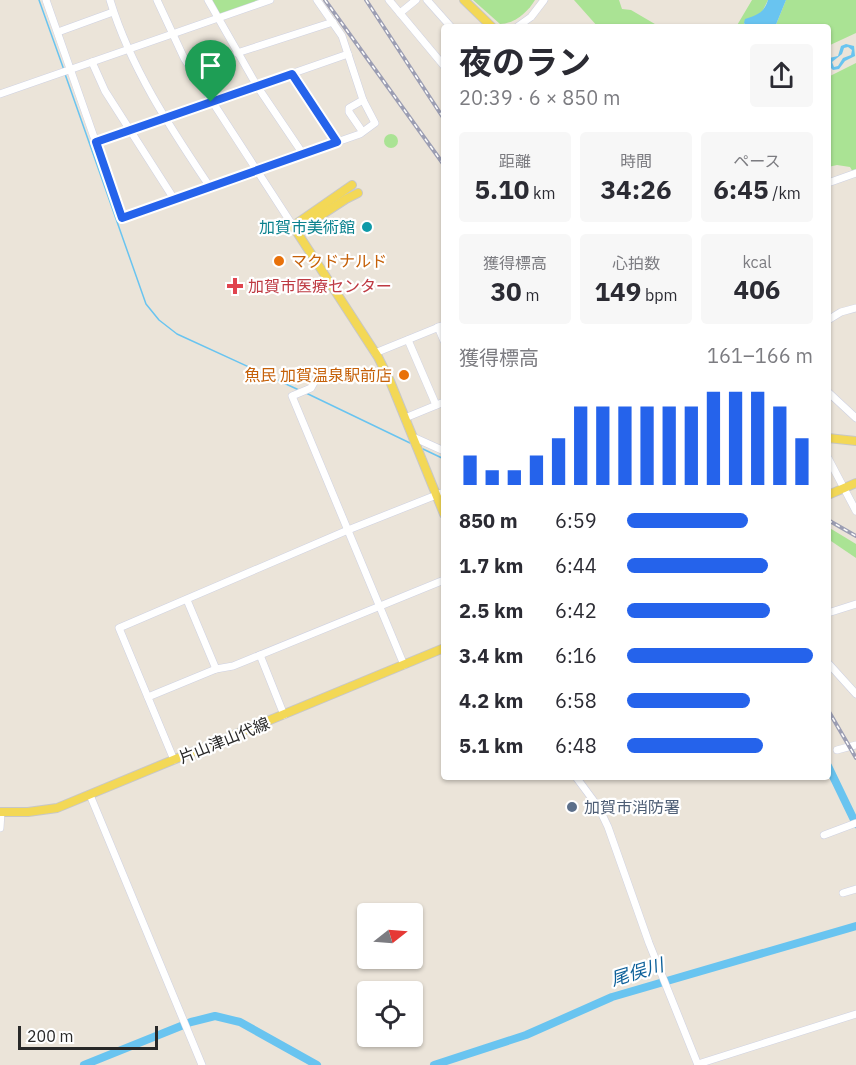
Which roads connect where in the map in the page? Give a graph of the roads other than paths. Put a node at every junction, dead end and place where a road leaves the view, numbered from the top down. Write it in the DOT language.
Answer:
graph roads {
  1 [pos="46,0"];
  2 [pos="110,0"];
  3 [pos="157,0"];
  4 [pos="208,0"];
  5 [pos="269,0"];
  6 [pos="317,0"];
  7 [pos="389,0"];
  8 [pos="416,0"];
  9 [pos="427,0"];
  10 [pos="464,0"];
  11 [pos="544,0"];
  12 [pos="113,12"];
  13 [pos="400,13"];
  14 [pos="217,19"];
  15 [pos="333,22"];
  16 [pos="449,24"];
  17 [pos="488,24"];
  18 [pos="521,24"];
  19 [pos="58,32"];
  20 [pos="171,34"];
  21 [pos="127,50"];
  22 [pos="237,53"];
  23 [pos="348,54"];
  24 [pos="92,62"];
  25 [pos="441,62"];
  26 [pos="71,69"];
  27 [pos="292,74"];
  28 [pos="257,86"];
  29 [pos="0,94"];
  30 [pos="363,100"];
  31 [pos="211,102"];
  32 [pos="165,118"];
  33 [pos="128,130"];
  34 [pos="362,131"];
  35 [pos="96,142"];
  36 [pos="337,142"];
  37 [pos="303,154"];
  38 [pos="256,171"];
  39 [pos="856,173"];
  40 [pos="831,182"];
  41 [pos="210,187"];
  42 [pos="355,189"];
  43 [pos="174,199"];
  44 [pos="295,229"];
  45 [pos="856,308"];
  46 [pos="831,318"];
  47 [pos="441,326"];
  48 [pos="408,339"];
  49 [pos="375,353"];
  50 [pos="317,377"];
  51 [pos="831,395"];
  52 [pos="441,403"];
  53 [pos="436,405"];
  54 [pos="405,418"];
  55 [pos="856,418"];
  56 [pos="413,438"];
  57 [pos="831,438"];
  58 [pos="856,441"];
  59 [pos="441,450"];
  60 [pos="831,464"];
  61 [pos="856,483"];
  62 [pos="844,488"];
  63 [pos="440,494"];
  64 [pos="831,494"];
  65 [pos="856,511"];
  66 [pos="348,530"];
  67 [pos="441,581"];
  68 [pos="187,600"];
  69 [pos="856,604"];
  70 [pos="379,606"];
  71 [pos="831,612"];
  72 [pos="441,649"];
  73 [pos="260,655"];
  74 [pos="404,665"];
  75 [pos="831,666"];
  76 [pos="216,669"];
  77 [pos="856,694"];
  78 [pos="148,697"];
  79 [pos="284,715"];
  80 [pos="856,745"];
  81 [pos="837,750"];
  82 [pos="174,760"];
  83 [pos="578,780"];
  84 [pos="90,795"];
  85 [pos="1,812"];
  86 [pos="856,823"];
  87 [pos="0,828"];
  88 [pos="824,835"];
  89 [pos="856,889"];
  90 [pos="843,893"];
  91 [pos="856,1014"];
  92 [pos="202,1065"];
  93 [pos="698,1065"];
  1 -- 19 [label="street"];
  2 -- 12 [label="street"];
  3 -- 20 [label="street"];
  4 -- 14 [label="street"];
  5 -- 14 [label="street"];
  6 -- 15 [label="street"];
  7 -- 13 [label="street"];
  8 -- 13 [label="street"];
  9 -- 16 [label="street"];
  10 -- 17 [label="main road"];
  11 -- 18 [label="street"];
  12 -- 19 [label="street"];
  12 -- 21 [label="street"];
  13 -- 25 [label="street"];
  14 -- 20 [label="street"];
  14 -- 22 [label="street"];
  15 -- 22 [label="street"];
  15 -- 23 [label="street"];
  19 -- 26 [label="street"];
  20 -- 21 [label="street"];
  20 -- 31 [label="street"];
  21 -- 24 [label="street"];
  21 -- 32 [label="street"];
  22 -- 28 [label="street"];
  23 -- 27 [label="street"];
  23 -- 30 [label="street"];
  24 -- 26 [label="street"];
  24 -- 33 [label="street"];
  26 -- 29 [label="street"];
  26 -- 35 [label="street"];
  27 -- 28 [label="street"];
  27 -- 36 [label="street"];
  28 -- 31 [label="street"];
  28 -- 37 [label="street"];
  30 -- 34 [label="street"];
  30 -- 34 [label="street"];
  31 -- 32 [label="street"];
  31 -- 38 [label="street"];
  32 -- 33 [label="street"];
  32 -- 41 [label="street"];
  33 -- 35 [label="street"];
  33 -- 43 [label="street"];
  34 -- 36 [label="street"];
  35 -- 43 [label="street"];
  36 -- 37 [label="street"];
  37 -- 38 [label="street"];
  38 -- 41 [label="street"];
  38 -- 44 [label="street"];
  39 -- 40 [label="street"];
  41 -- 43 [label="street"];
  42 -- 44 [label="main road"];
  44 -- 49 [label="main road"];
  45 -- 46 [label="street"];
  47 -- 48 [label="street"];
  48 -- 49 [label="street"];
  48 -- 53 [label="street"];
  49 -- 54 [label="main road"];
  50 -- 66 [label="street"];
  51 -- 55 [label="street"];
  52 -- 53 [label="street"];
  53 -- 54 [label="street"];
  54 -- 56 [label="main road"];
  56 -- 59 [label="street"];
  56 -- 63 [label="main road"];
  57 -- 58 [label="main road"];
  60 -- 62 [label="street"];
  61 -- 62 [label="main road"];
  62 -- 64 [label="main road"];
  62 -- 65 [label="street"];
  63 -- 66 [label="street"];
  66 -- 68 [label="street"];
  66 -- 70 [label="street"];
  67 -- 70 [label="street"];
  68 -- 76 [label="street"];
  68 -- 78 [label="street"];
  69 -- 71 [label="street"];
  70 -- 73 [label="street"];
  70 -- 74 [label="street"];
  72 -- 74 [label="main road, 片山津山代線"];
  73 -- 76 [label="street"];
  73 -- 79 [label="street"];
  74 -- 79 [label="main road, 片山津山代線"];
  75 -- 77 [label="street"];
  76 -- 78 [label="street"];
  78 -- 82 [label="street"];
  79 -- 82 [label="main road, 片山津山代線"];
  80 -- 81 [label="street"];
  82 -- 84 [label="main road, 片山津山代線"];
  83 -- 93 [label="street"];
  84 -- 85 [label="main road, 片山津山代線"];
  84 -- 92 [label="street"];
  85 -- 87 [label="street"];
  86 -- 88 [label="street"];
  89 -- 90 [label="street"];
  91 -- 93 [label="street"];
}
